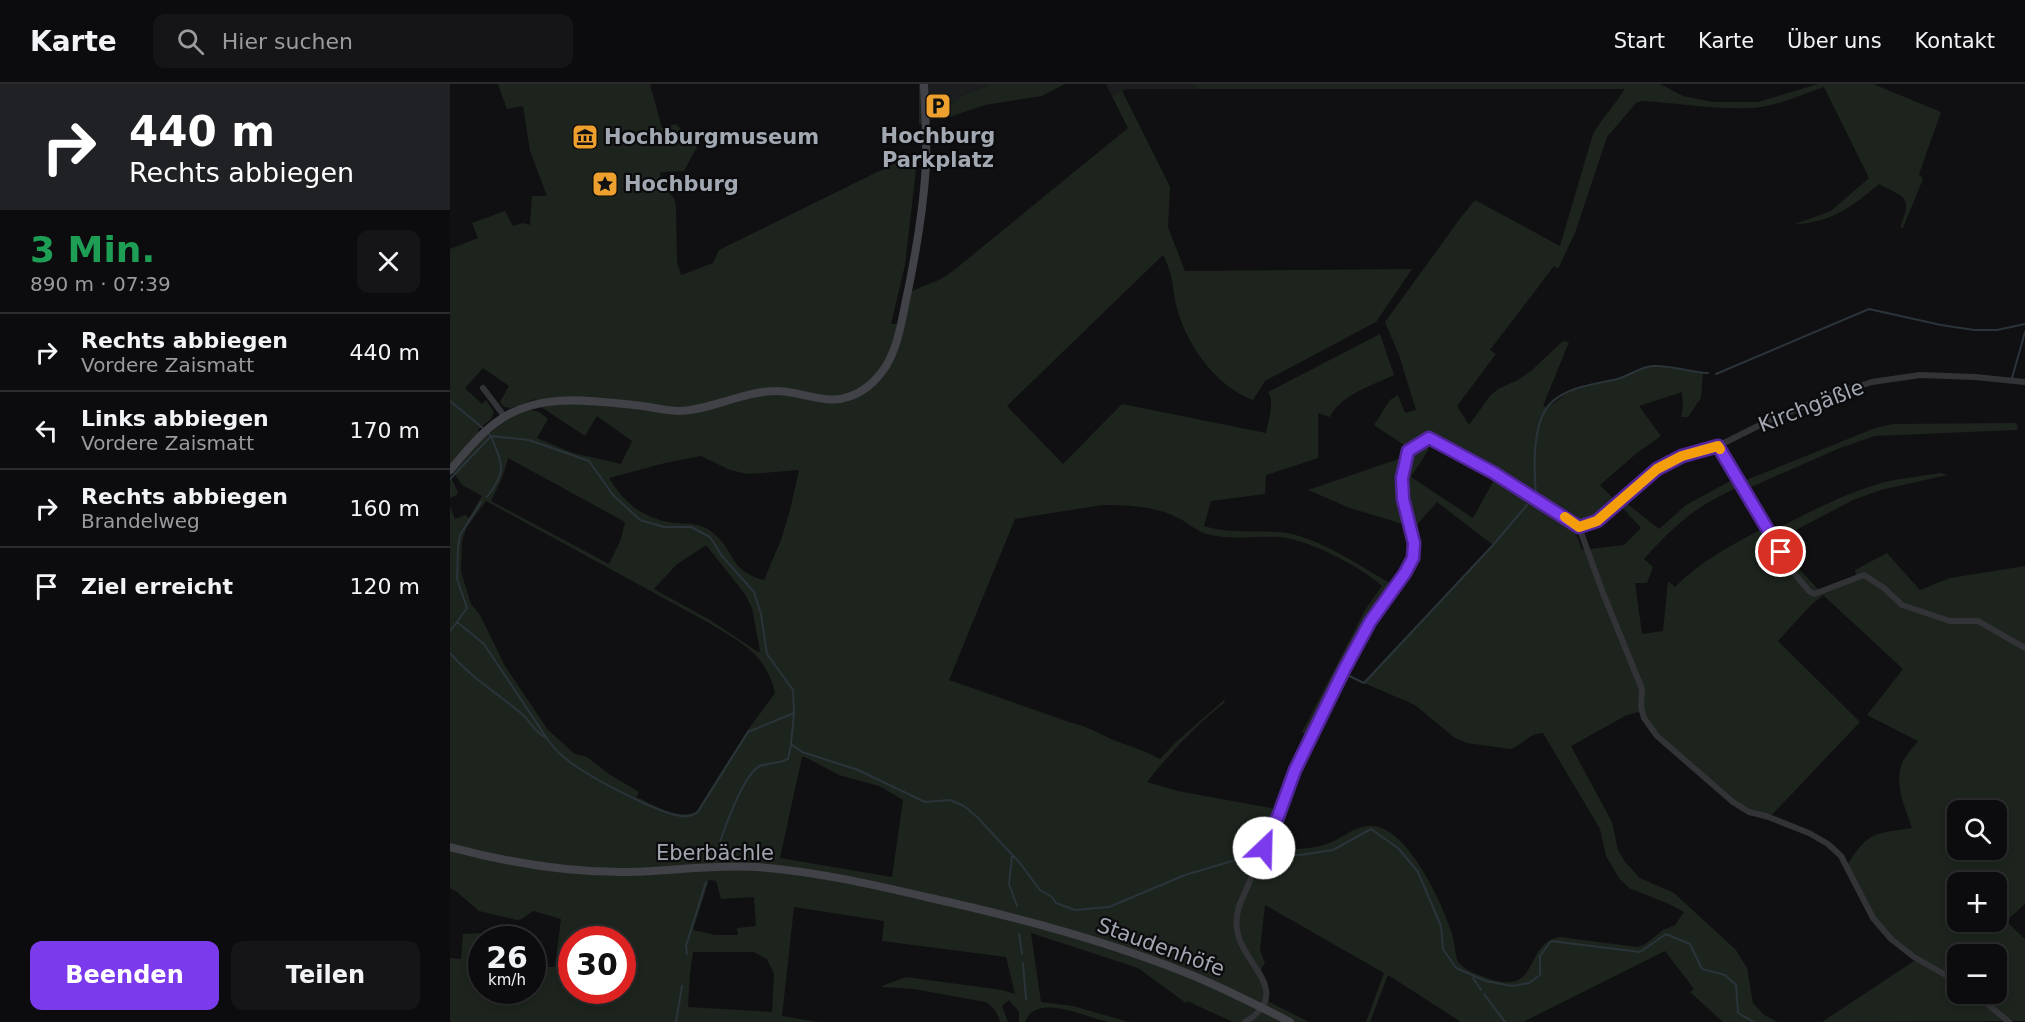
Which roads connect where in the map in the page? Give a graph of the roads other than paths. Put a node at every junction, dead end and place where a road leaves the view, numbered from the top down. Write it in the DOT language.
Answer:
graph roads {
  1 [pos="924,84"];
  2 [pos="2025,382"];
  3 [pos="483,388"];
  4 [pos="505,417"];
  5 [pos="1718,446"];
  6 [pos="450,470"];
  7 [pos="1579,527"];
  8 [pos="2025,648"];
  9 [pos="450,847"];
  10 [pos="1014,918"];
  11 [pos="1947,976"];
  12 [pos="1987,1004"];
  13 [pos="1262,1007"];
  14 [pos="1245,1022"];
  15 [pos="1290,1022"];
  16 [pos="2009,1022"];
  1 -- 4 [label="main road"];
  2 -- 5 [label="street, Kirchgäßle"];
  3 -- 4 [label="street"];
  4 -- 6 [label="main road"];
  5 -- 7 [label="street, Kirchgäßle"];
  5 -- 8 [label="street"];
  7 -- 11 [label="street"];
  7 -- 13 [label="street"];
  9 -- 10 [label="main road, Eberbächle"];
  10 -- 13 [label="main road, Staudenhöfe"];
  12 -- 16 [label="street"];
  13 -- 14 [label="street"];
  13 -- 15 [label="main road, Staudenhöfe"];
}
